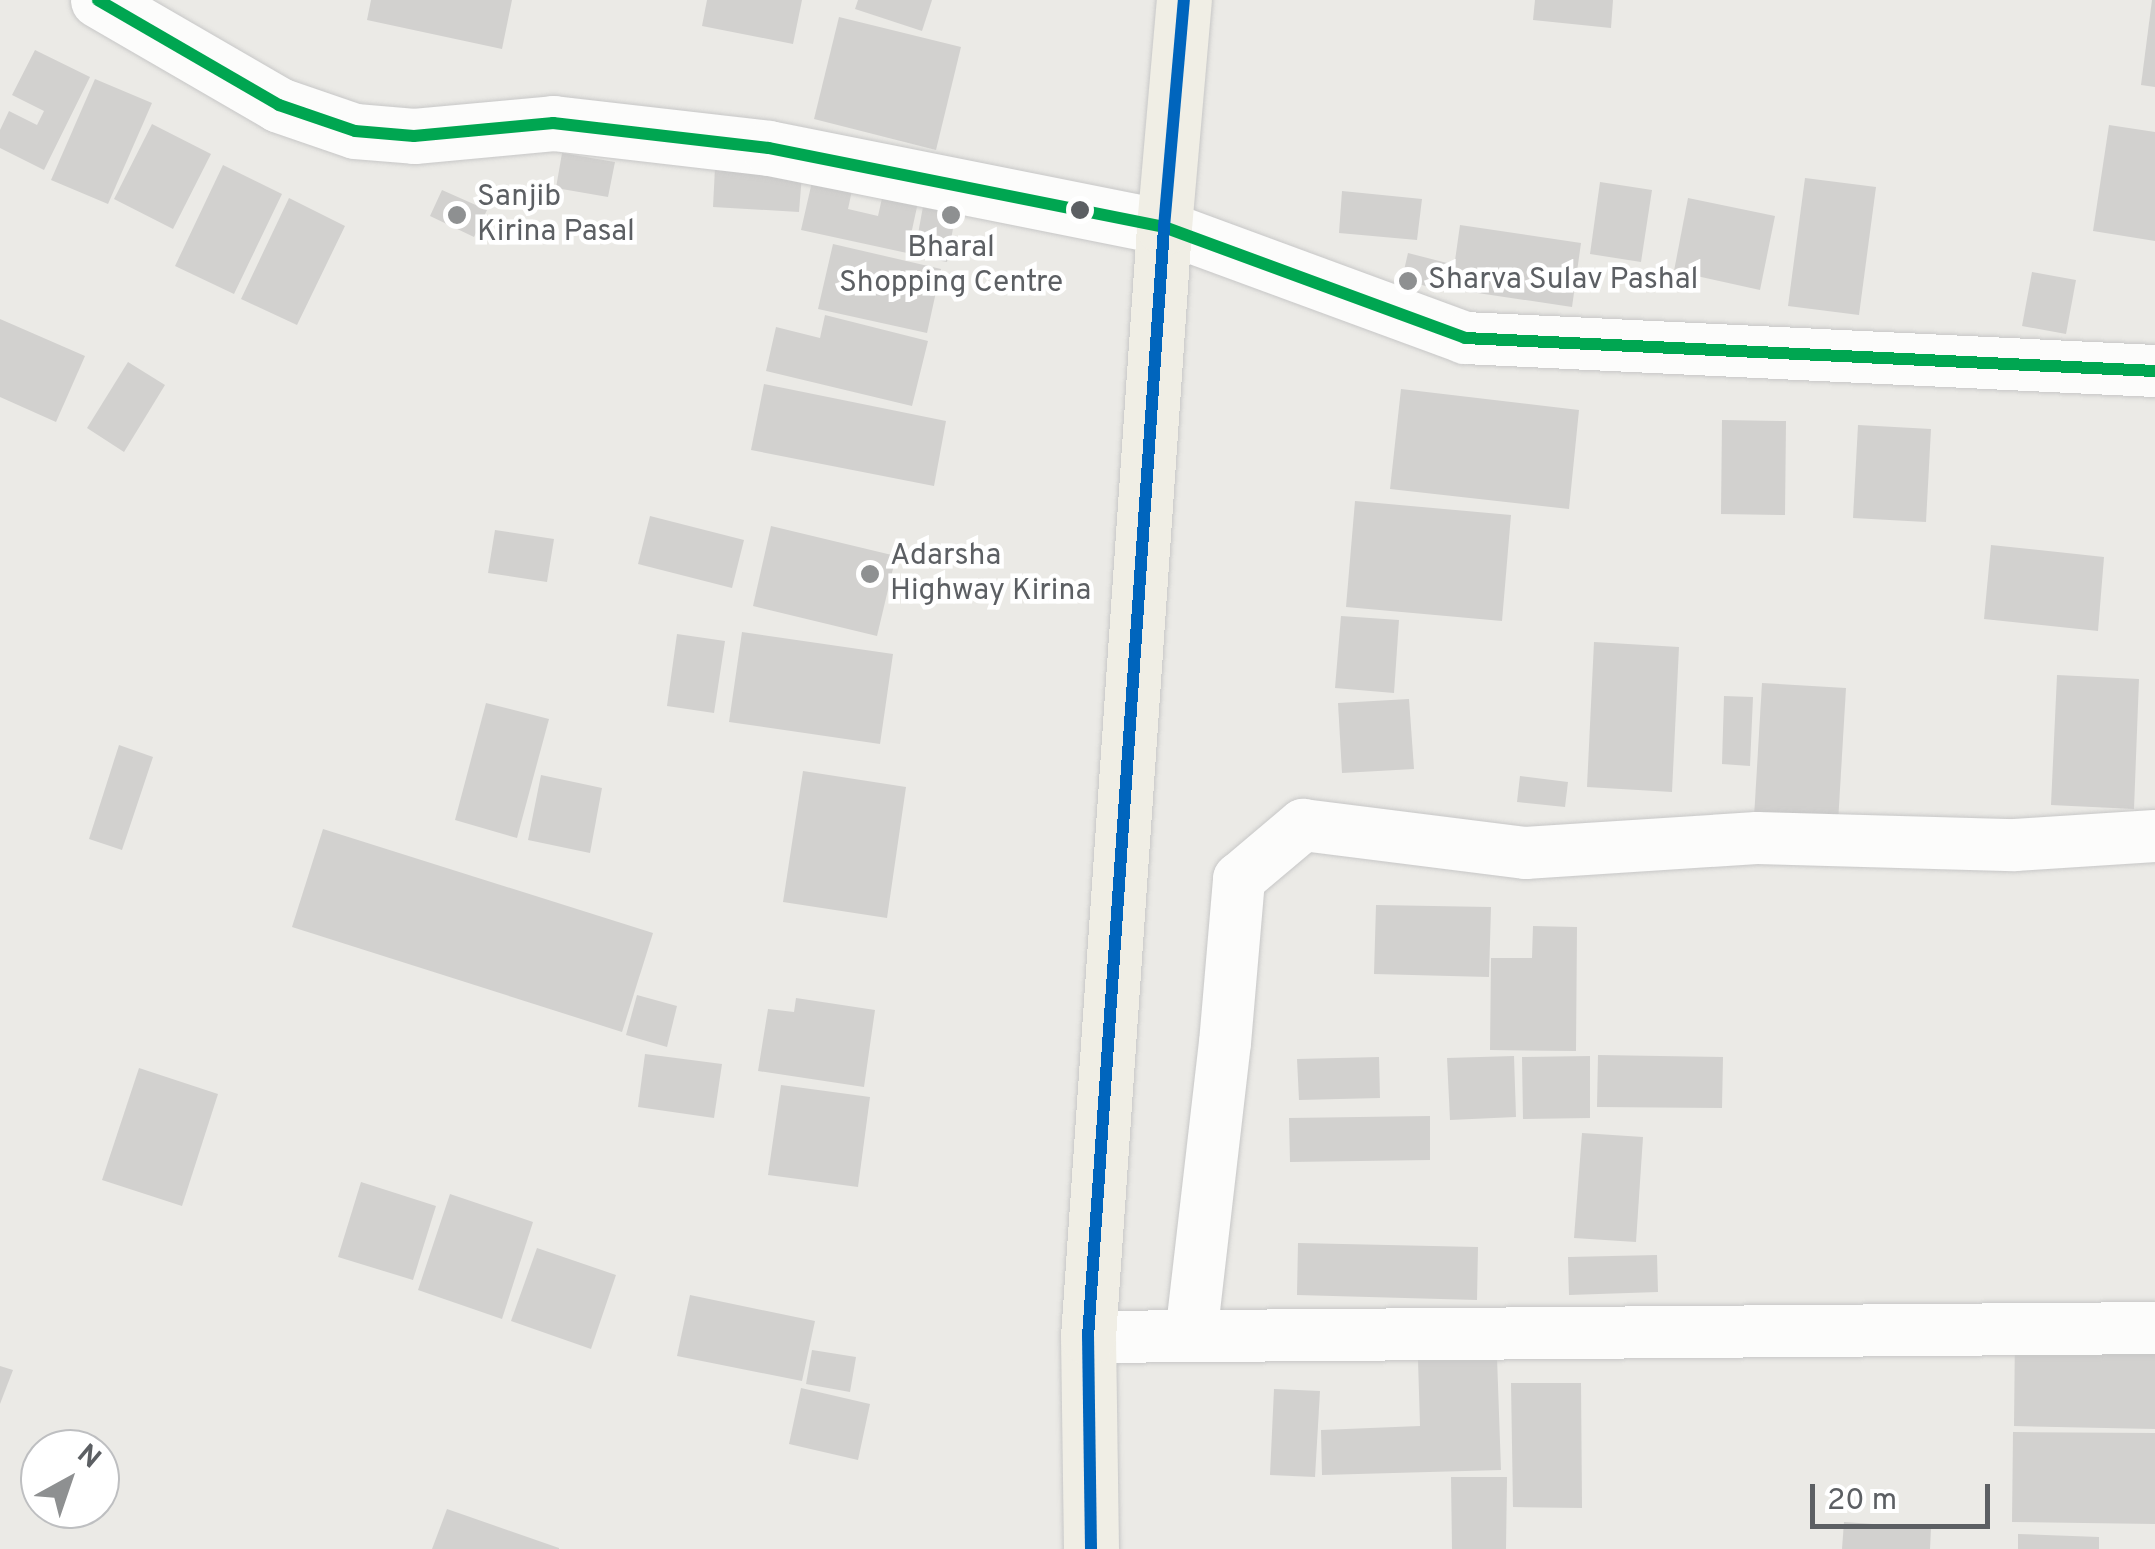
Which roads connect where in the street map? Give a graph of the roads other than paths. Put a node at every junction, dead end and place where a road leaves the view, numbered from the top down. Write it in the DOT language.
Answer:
graph roads {
  1 [pos="98,0"];
  2 [pos="1184,0"];
  3 [pos="1164,227"];
  4 [pos="2155,372"];
  5 [pos="2155,836"];
  6 [pos="2155,1328"];
  7 [pos="1191,1336"];
  8 [pos="1088,1338"];
  9 [pos="1091,1549"];
  1 -- 3 [label="main road"];
  2 -- 3 [label="highway"];
  3 -- 4 [label="street"];
  3 -- 8 [label="highway"];
  5 -- 7 [label="street"];
  6 -- 7 [label="street"];
  7 -- 8 [label="street"];
  8 -- 9 [label="highway"];
}
